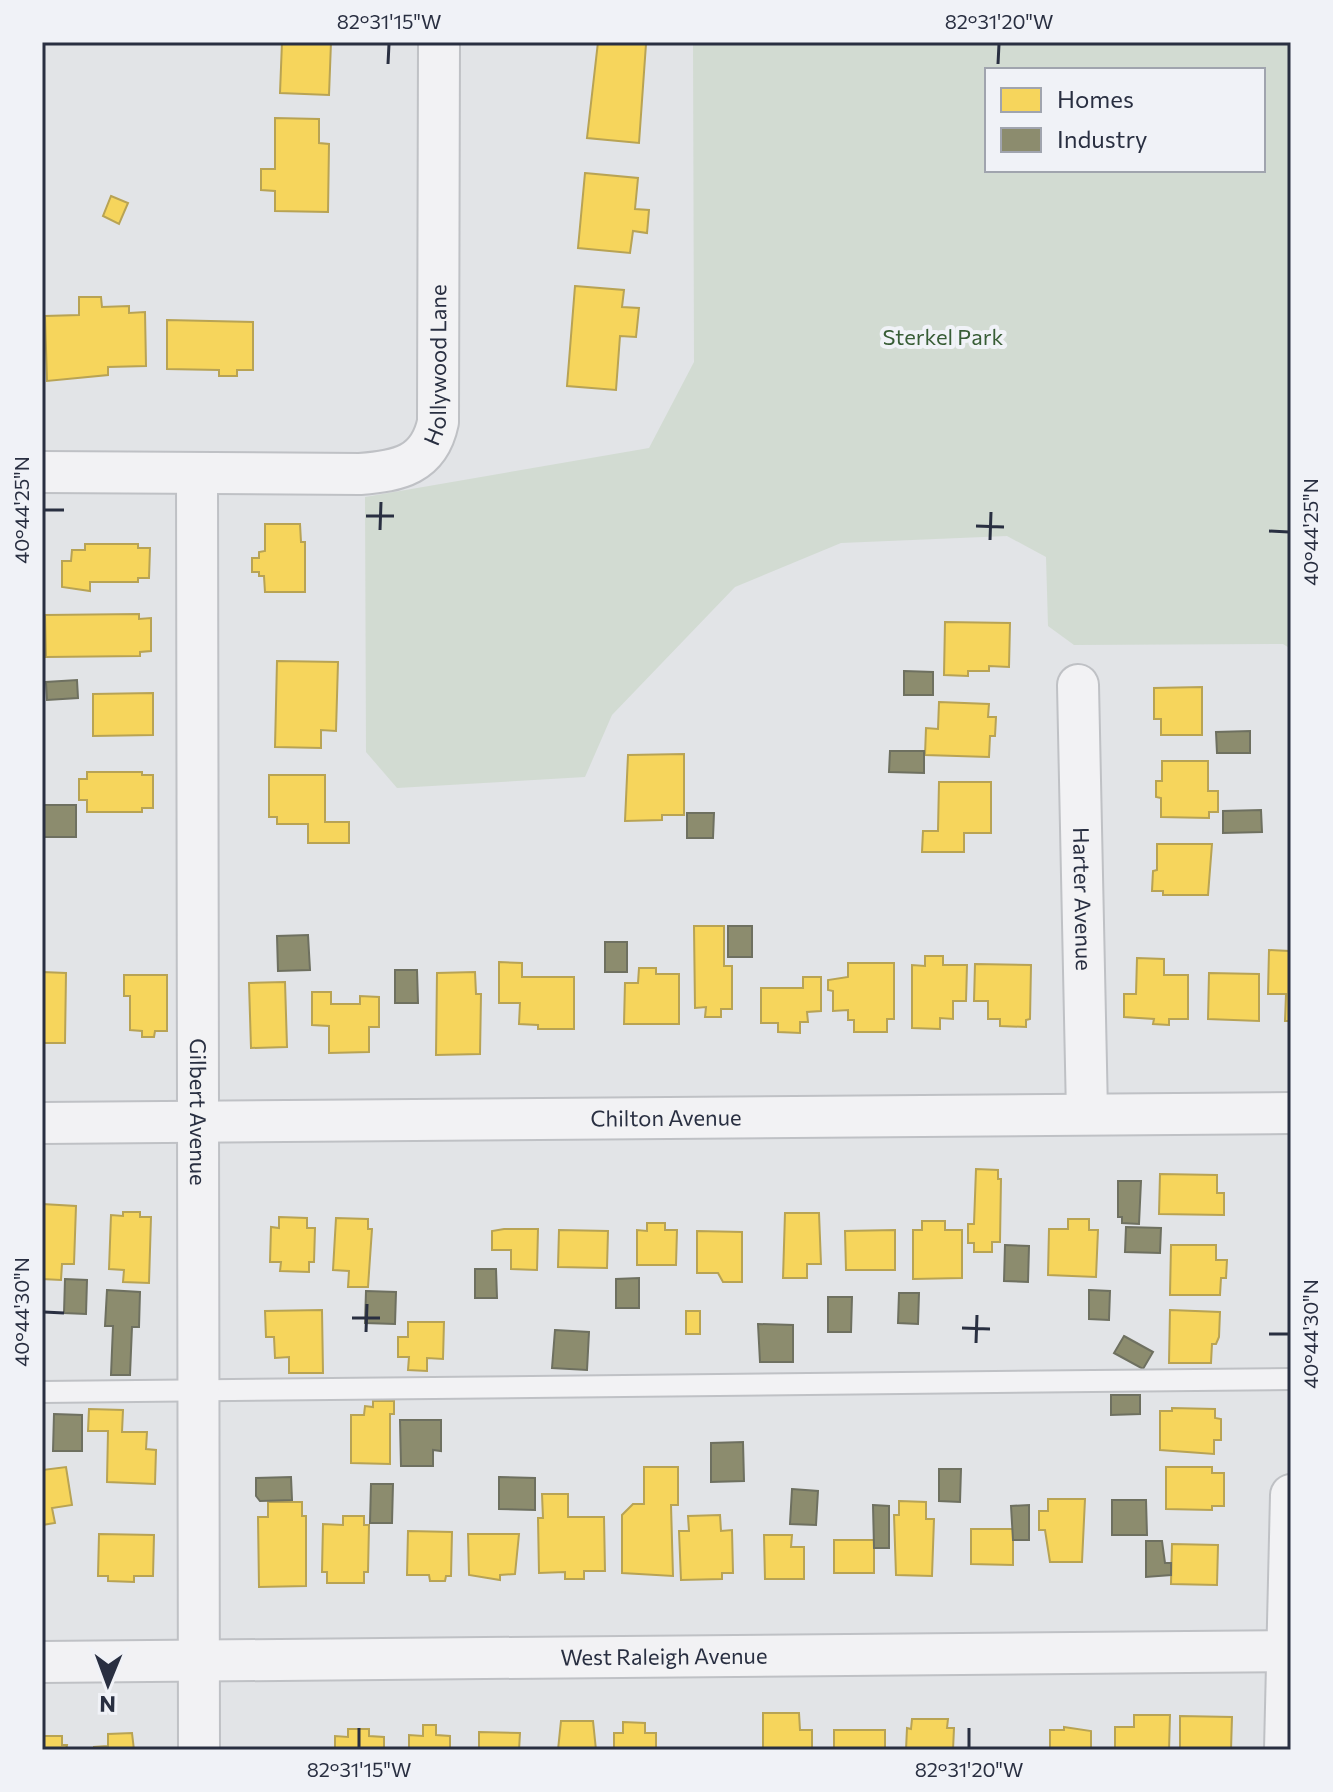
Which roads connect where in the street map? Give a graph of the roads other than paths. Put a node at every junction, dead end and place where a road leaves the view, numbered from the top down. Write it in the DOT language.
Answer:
graph roads {
  1 [pos="439,42"];
  2 [pos="42,472"];
  3 [pos="197,474"];
  4 [pos="1078,685"];
  5 [pos="1087,1113"];
  6 [pos="1291,1113"];
  7 [pos="200,1122"];
  8 [pos="42,1123"];
  9 [pos="1291,1379"];
  10 [pos="200,1391"];
  11 [pos="42,1392"];
  12 [pos="1291,1495"];
  13 [pos="1288,1651"];
  14 [pos="201,1660"];
  15 [pos="42,1662"];
  16 [pos="199,1750"];
  17 [pos="1285,1750"];
  1 -- 3 [label="street, Hollywood Lane"];
  2 -- 3 [label="street"];
  3 -- 7 [label="street, Gilbert Avenue"];
  4 -- 5 [label="street, Harter Avenue"];
  5 -- 6 [label="street, Chilton Avenue"];
  5 -- 7 [label="street, Chilton Avenue"];
  7 -- 8 [label="street, Chilton Avenue"];
  7 -- 10 [label="street, Gilbert Avenue"];
  9 -- 10 [label="lane"];
  10 -- 11 [label="lane"];
  10 -- 14 [label="street, Gilbert Avenue"];
  12 -- 13 [label="street"];
  13 -- 14 [label="street, West Raleigh Avenue"];
  13 -- 17 [label="street"];
  14 -- 15 [label="street, West Raleigh Avenue"];
  14 -- 16 [label="street, Gilbert Avenue"];
}
